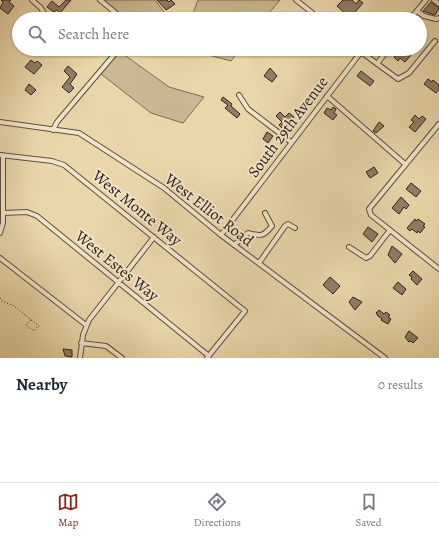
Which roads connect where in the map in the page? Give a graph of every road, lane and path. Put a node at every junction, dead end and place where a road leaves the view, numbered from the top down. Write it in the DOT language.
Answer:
graph roads {
  1 [pos="32,0"];
  2 [pos="100,0"];
  3 [pos="296,0"];
  4 [pos="426,0"];
  5 [pos="434,0"];
  6 [pos="439,4"];
  7 [pos="417,11"];
  8 [pos="43,12"];
  9 [pos="115,12"];
  10 [pos="311,12"];
  11 [pos="427,17"];
  12 [pos="439,18"];
  13 [pos="435,41"];
  14 [pos="427,51"];
  15 [pos="113,56"];
  16 [pos="355,56"];
  17 [pos="367,56"];
  18 [pos="383,56"];
  19 [pos="423,56"];
  20 [pos="377,64"];
  21 [pos="239,95"];
  22 [pos="327,96"];
  23 [pos="0,122"];
  24 [pos="439,124"];
  25 [pos="53,130"];
  26 [pos="291,142"];
  27 [pos="2,155"];
  28 [pos="405,164"];
  29 [pos="3,213"];
  30 [pos="265,213"];
  31 [pos="295,228"];
  32 [pos="390,230"];
  33 [pos="0,233"];
  34 [pos="221,235"];
  35 [pos="154,237"];
  36 [pos="234,245"];
  37 [pos="349,247"];
  38 [pos="0,258"];
  39 [pos="259,264"];
  40 [pos="439,269"];
  41 [pos="118,282"];
  42 [pos="0,298"];
  43 [pos="31,320"];
  44 [pos="86,325"];
  45 [pos="38,326"];
  46 [pos="40,327"];
  47 [pos="81,343"];
  48 [pos="208,357"];
  49 [pos="80,358"];
  50 [pos="122,358"];
  51 [pos="385,358"];
  1 -- 8 [label="street"];
  2 -- 9 [label="street"];
  3 -- 10 [label="street"];
  4 -- 7 [label="street"];
  5 -- 6 [label="street"];
  11 -- 12 [label="street"];
  13 -- 14 [label="street, South 29th Avenue"];
  15 -- 25 [label="street"];
  16 -- 22 [label="street, South 29th Avenue"];
  17 -- 20 [label="street, South 29th Avenue"];
  18 -- 20 [label="street"];
  19 -- 20 [label="street, South 29th Avenue"];
  21 -- 26 [label="street"];
  22 -- 26 [label="street, South 29th Avenue"];
  22 -- 28 [label="street"];
  23 -- 25 [label="street, West Elliot Road"];
  24 -- 28 [label="street"];
  25 -- 34 [label="street, West Elliot Road"];
  26 -- 34 [label="street, South 29th Avenue"];
  27 -- 29 [label="street"];
  27 -- 35 [label="street, West Monte Way"];
  28 -- 32 [label="street"];
  29 -- 33 [label="street"];
  29 -- 41 [label="street, West Estes Way"];
  30 -- 36 [label="street"];
  31 -- 39 [label="street"];
  32 -- 37 [label="street"];
  32 -- 40 [label="street"];
  34 -- 36 [label="street, West Elliot Road"];
  35 -- 41 [label="street"];
  35 -- 48 [label="street, West Monte Way"];
  36 -- 39 [label="street, West Elliot Road"];
  38 -- 44 [label="street"];
  39 -- 51 [label="street, West Elliot Road"];
  41 -- 44 [label="street"];
  41 -- 48 [label="street, West Estes Way"];
  42 -- 43 [label="path"];
  43 -- 45 [label="path"];
  43 -- 45 [label="path"];
  44 -- 47 [label="street"];
  45 -- 46 [label="path"];
  47 -- 49 [label="street"];
  47 -- 50 [label="street"];
}
